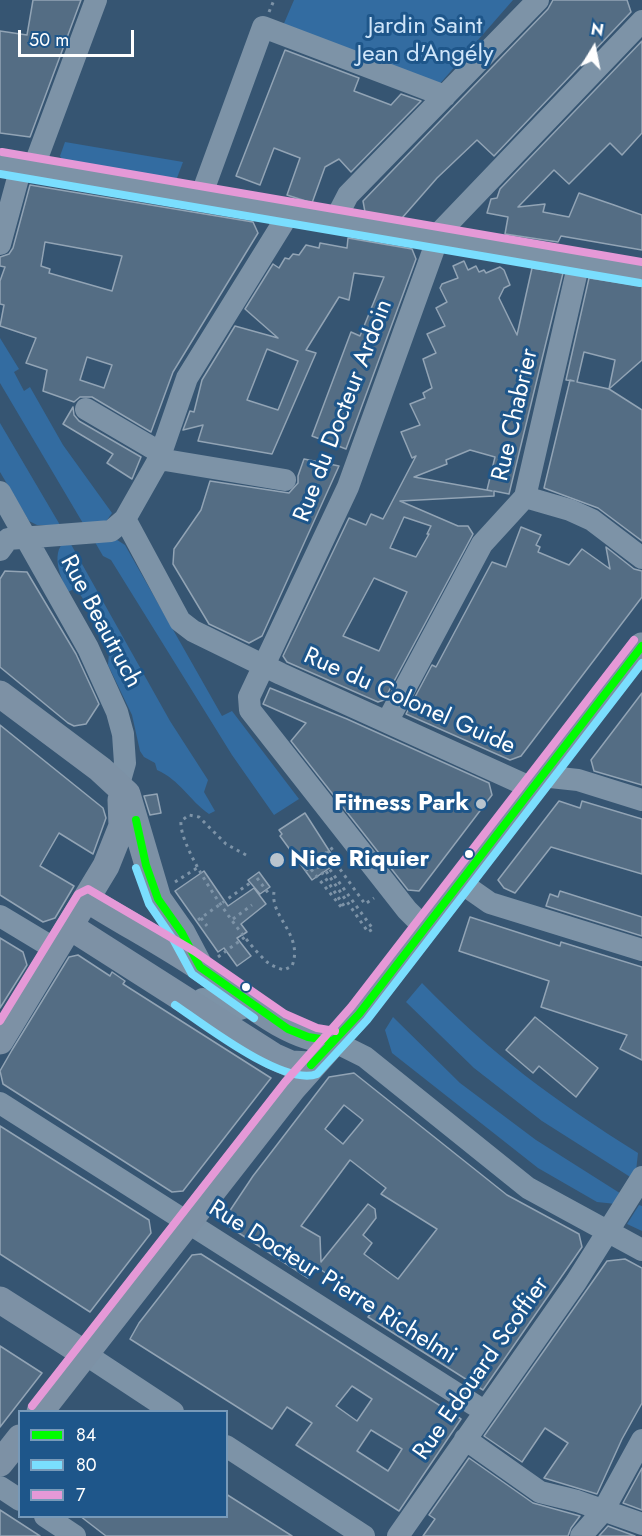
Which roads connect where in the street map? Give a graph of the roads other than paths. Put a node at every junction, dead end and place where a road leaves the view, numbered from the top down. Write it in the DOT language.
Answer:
graph roads {
  1 [pos="96,0"];
  2 [pos="538,0"];
  3 [pos="642,21"];
  4 [pos="445,96"];
  5 [pos="10,165"];
  6 [pos="200,199"];
  7 [pos="284,213"];
  8 [pos="334,222"];
  9 [pos="438,239"];
  10 [pos="0,244"];
  11 [pos="579,262"];
  12 [pos="642,273"];
  13 [pos="86,409"];
  14 [pos="160,456"];
  15 [pos="285,480"];
  16 [pos="0,492"];
  17 [pos="525,497"];
  18 [pos="7,514"];
  19 [pos="125,519"];
  20 [pos="26,539"];
  21 [pos="0,550"];
  22 [pos="642,558"];
  23 [pos="638,658"];
  24 [pos="263,665"];
  25 [pos="0,694"];
  26 [pos="387,722"];
  27 [pos="537,782"];
  28 [pos="119,784"];
  29 [pos="642,800"];
  30 [pos="146,865"];
  31 [pos="106,866"];
  32 [pos="460,882"];
  33 [pos="87,899"];
  34 [pos="0,916"];
  35 [pos="72,922"];
  36 [pos="425,928"];
  37 [pos="55,949"];
  38 [pos="642,950"];
  39 [pos="209,963"];
  40 [pos="180,989"];
  41 [pos="259,1009"];
  42 [pos="0,1041"];
  43 [pos="333,1041"];
  44 [pos="311,1065"];
  45 [pos="0,1103"];
  46 [pos="642,1177"];
  47 [pos="188,1224"];
  48 [pos="608,1233"];
  49 [pos="642,1250"];
  50 [pos="0,1300"];
  51 [pos="85,1354"];
  52 [pos="42,1410"];
  53 [pos="170,1410"];
  54 [pos="484,1411"];
  55 [pos="465,1439"];
  56 [pos="18,1440"];
  57 [pos="642,1440"];
  58 [pos="228,1447"];
  59 [pos="0,1463"];
  60 [pos="0,1488"];
  61 [pos="18,1499"];
  62 [pos="603,1511"];
  63 [pos="48,1518"];
  64 [pos="642,1524"];
  65 [pos="75,1536"];
  66 [pos="364,1536"];
  67 [pos="398,1536"];
  68 [pos="580,1536"];
  1 -- 5 [label="street"];
  2 -- 4 [label="street"];
  3 -- 9 [label="street, Rue du Docteur Ardoin"];
  4 -- 6 [label="street"];
  4 -- 8 [label="street"];
  5 -- 6 [label="street"];
  5 -- 10 [label="street"];
  6 -- 7 [label="street"];
  7 -- 8 [label="street"];
  7 -- 14 [label="street"];
  8 -- 9 [label="street"];
  9 -- 11 [label="street"];
  9 -- 24 [label="street, Rue du Docteur Ardoin"];
  11 -- 12 [label="street"];
  11 -- 17 [label="street, Rue Chabrier"];
  13 -- 14 [label="street"];
  14 -- 15 [label="street"];
  14 -- 19 [label="street"];
  16 -- 18 [label="street, Rue Beautruch"];
  17 -- 22 [label="street"];
  17 -- 26 [label="street, Rue Chabrier"];
  18 -- 20 [label="street, Rue Beautruch"];
  19 -- 20 [label="street"];
  19 -- 24 [label="street, Rue du Colonel Guide"];
  20 -- 21 [label="street"];
  20 -- 28 [label="street, Rue Beautruch"];
  23 -- 27 [label="main road"];
  24 -- 26 [label="street, Rue du Colonel Guide"];
  24 -- 36 [label="street, Rue du Docteur Ardoin"];
  25 -- 28 [label="main road"];
  26 -- 27 [label="street, Rue du Colonel Guide"];
  27 -- 29 [label="street, Rue du Colonel Guide"];
  27 -- 32 [label="main road"];
  28 -- 30 [label="main road"];
  28 -- 31 [label="main road"];
  30 -- 31 [label="street"];
  30 -- 39 [label="main road"];
  31 -- 33 [label="main road"];
  32 -- 36 [label="main road"];
  32 -- 38 [label="street"];
  33 -- 35 [label="main road"];
  33 -- 39 [label="main road"];
  34 -- 37 [label="street"];
  35 -- 37 [label="main road"];
  35 -- 40 [label="main road"];
  36 -- 43 [label="main road"];
  37 -- 42 [label="main road"];
  39 -- 40 [label="main road"];
  39 -- 41 [label="main road"];
  40 -- 41 [label="street"];
  40 -- 44 [label="main road"];
  41 -- 43 [label="main road"];
  43 -- 44 [label="main road"];
  43 -- 48 [label="street"];
  44 -- 47 [label="main road"];
  45 -- 47 [label="street, Rue Docteur Pierre Richelmi"];
  46 -- 48 [label="street, Rue Edouard Scoffier"];
  47 -- 51 [label="main road"];
  47 -- 54 [label="street, Rue Docteur Pierre Richelmi"];
  48 -- 49 [label="street"];
  48 -- 54 [label="street, Rue Edouard Scoffier"];
  50 -- 51 [label="main road"];
  51 -- 52 [label="main road"];
  51 -- 53 [label="street"];
  54 -- 55 [label="street, Rue Edouard Scoffier"];
  55 -- 62 [label="street"];
  55 -- 67 [label="street, Rue Edouard Scoffier"];
  56 -- 59 [label="main road"];
  57 -- 62 [label="street"];
  58 -- 66 [label="street"];
  60 -- 61 [label="street"];
  62 -- 64 [label="street"];
  62 -- 68 [label="street"];
  63 -- 65 [label="street"];
}
